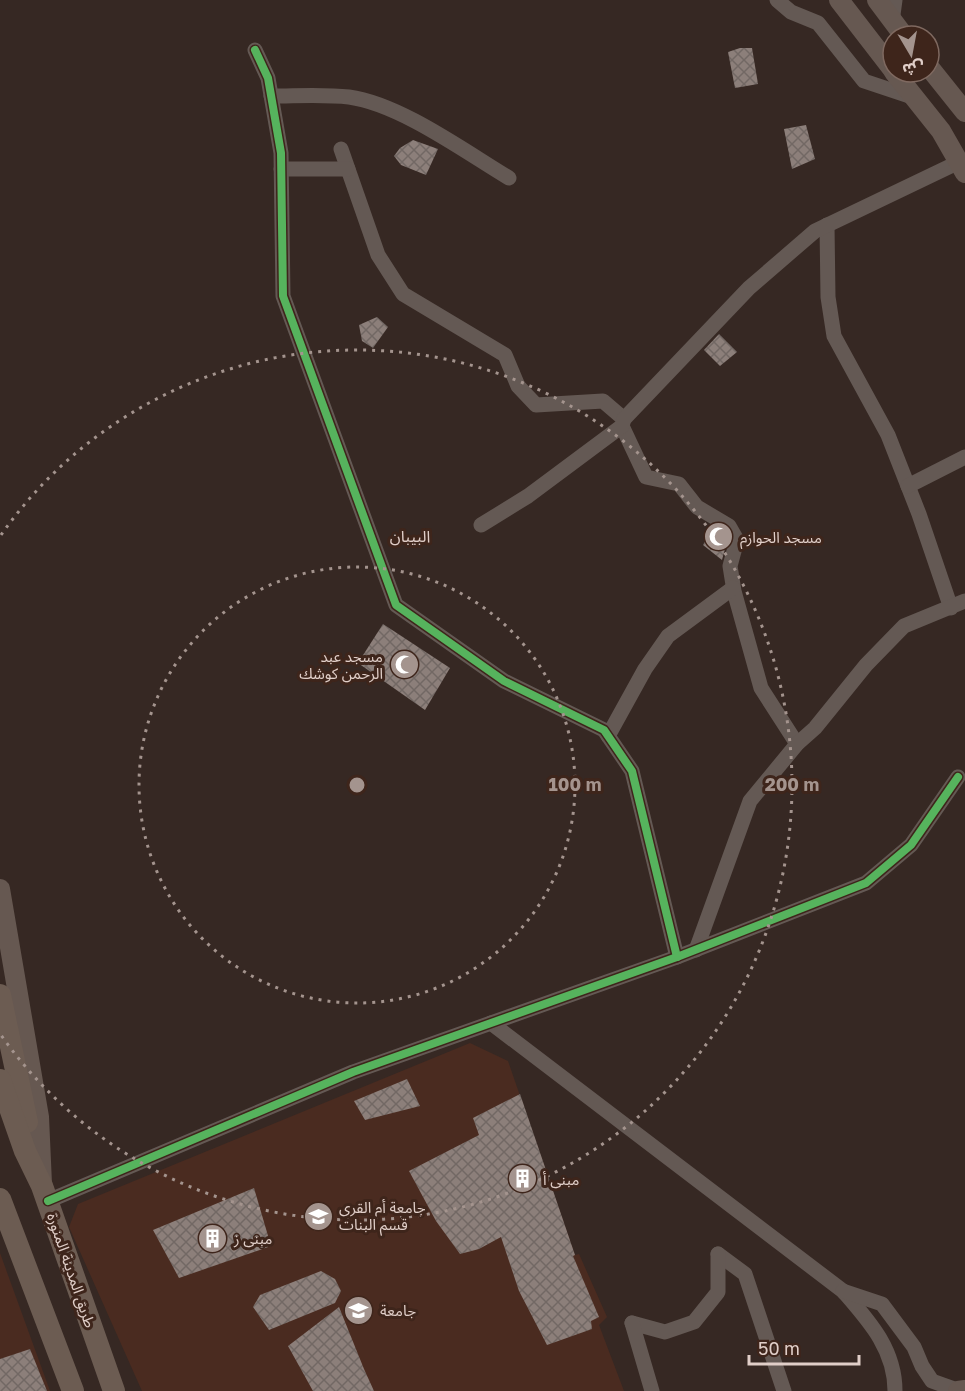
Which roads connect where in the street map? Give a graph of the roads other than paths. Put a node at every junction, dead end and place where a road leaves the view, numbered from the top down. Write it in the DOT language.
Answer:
graph roads {
  1 [pos="777,0"];
  2 [pos="839,0"];
  3 [pos="878,0"];
  4 [pos="895,0"];
  5 [pos="895,24"];
  6 [pos="897,24"];
  7 [pos="881,38"];
  8 [pos="872,42"];
  9 [pos="255,50"];
  10 [pos="881,54"];
  11 [pos="941,82"];
  12 [pos="904,84"];
  13 [pos="271,96"];
  14 [pos="915,99"];
  15 [pos="965,112"];
  16 [pos="341,148"];
  17 [pos="962,168"];
  18 [pos="281,169"];
  19 [pos="348,169"];
  20 [pos="509,178"];
  21 [pos="827,225"];
  22 [pos="623,422"];
  23 [pos="965,457"];
  24 [pos="908,486"];
  25 [pos="481,525"];
  26 [pos="733,588"];
  27 [pos="958,604"];
  28 [pos="608,736"];
  29 [pos="797,744"];
  30 [pos="958,777"];
  31 [pos="0,889"];
  32 [pos="696,950"];
  33 [pos="677,957"];
  34 [pos="0,995"];
  35 [pos="491,1023"];
  36 [pos="0,1080"];
  37 [pos="0,1113"];
  38 [pos="25,1151"];
  39 [pos="45,1194"];
  40 [pos="0,1199"];
  41 [pos="843,1291"];
  42 [pos="965,1390"];
  43 [pos="74,1391"];
  44 [pos="114,1391"];
  45 [pos="652,1391"];
  46 [pos="784,1391"];
  47 [pos="895,1391"];
  48 [pos="959,1391"];
  1 -- 14 [label="street"];
  2 -- 8 [label="main road"];
  3 -- 5 [label="main road"];
  4 -- 6 [label="street"];
  7 -- 8 [label="main road"];
  8 -- 10 [label="main road"];
  9 -- 13 [label="street"];
  11 -- 15 [label="main road"];
  12 -- 14 [label="main road"];
  13 -- 18 [label="street"];
  13 -- 20 [label="street"];
  14 -- 17 [label="main road"];
  16 -- 19 [label="street"];
  17 -- 21 [label="street"];
  18 -- 19 [label="street"];
  18 -- 28 [label="street"];
  19 -- 22 [label="street"];
  21 -- 22 [label="street"];
  21 -- 24 [label="street"];
  22 -- 25 [label="street"];
  22 -- 26 [label="street"];
  23 -- 24 [label="street"];
  24 -- 27 [label="street"];
  26 -- 28 [label="street"];
  26 -- 29 [label="street"];
  27 -- 29 [label="street"];
  28 -- 33 [label="street"];
  29 -- 32 [label="street"];
  30 -- 32 [label="street"];
  31 -- 39 [label="main road"];
  32 -- 33 [label="street"];
  33 -- 35 [label="street"];
  34 -- 38 [label="highway"];
  35 -- 39 [label="street"];
  35 -- 41 [label="street"];
  36 -- 38 [label="highway"];
  37 -- 38 [label="highway"];
  38 -- 39 [label="highway, طريق المدينة المنورة"];
  39 -- 44 [label="highway, طريق المدينة المنورة"];
  40 -- 43 [label="highway"];
  41 -- 47 [label="street"];
  41 -- 48 [label="street"];
  42 -- 48 [label="main road"];
  45 -- 46 [label="street"];
}
